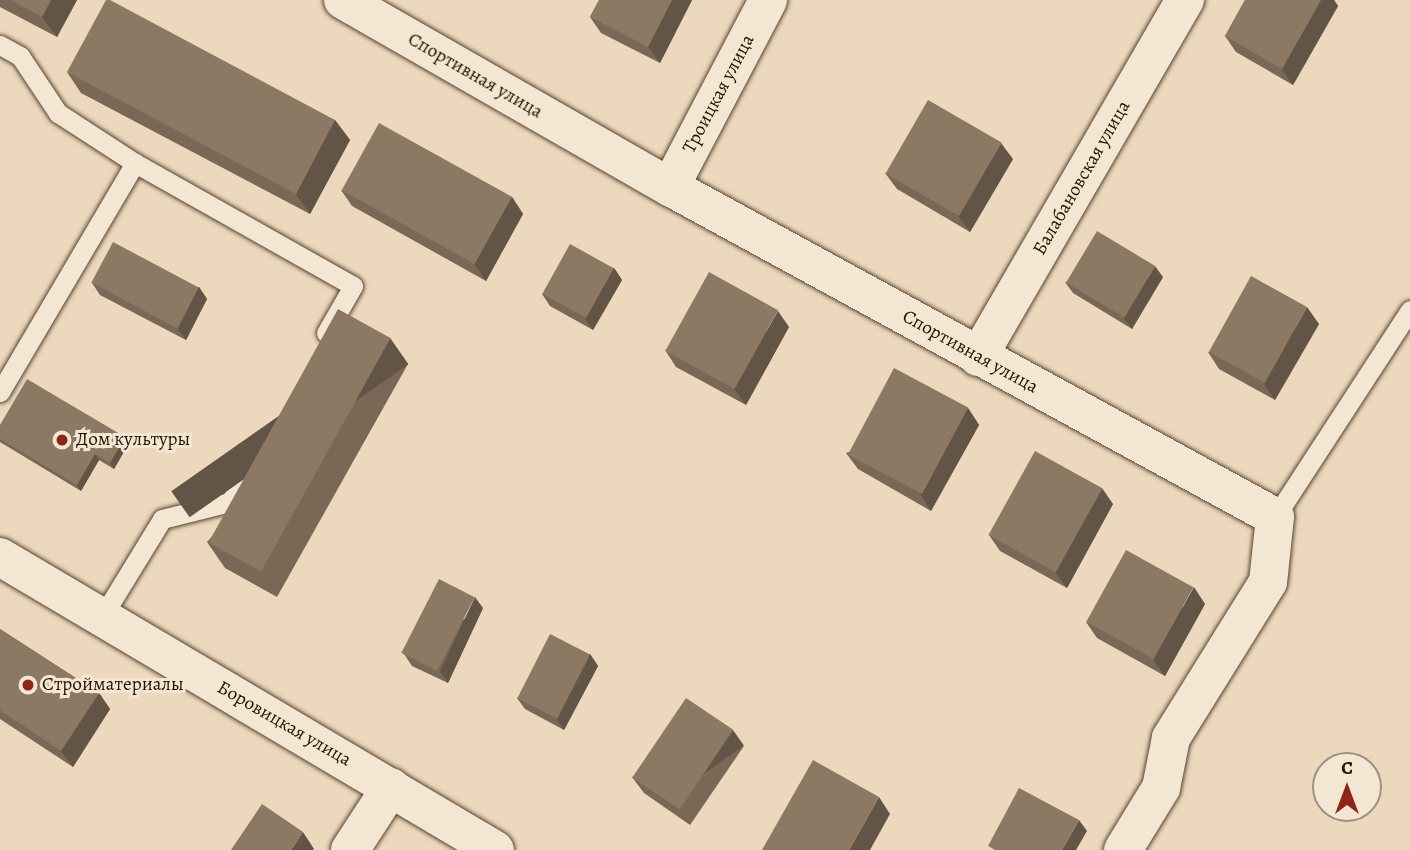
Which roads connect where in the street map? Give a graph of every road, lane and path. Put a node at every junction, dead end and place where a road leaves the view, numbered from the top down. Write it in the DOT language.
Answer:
graph roads {
  1 [pos="342,0"];
  2 [pos="768,0"];
  3 [pos="1185,0"];
  4 [pos="0,45"];
  5 [pos="135,163"];
  6 [pos="670,187"];
  7 [pos="1410,310"];
  8 [pos="319,346"];
  9 [pos="978,357"];
  10 [pos="0,391"];
  11 [pos="251,466"];
  12 [pos="1275,517"];
  13 [pos="0,557"];
  14 [pos="102,617"];
  15 [pos="391,786"];
  16 [pos="350,850"];
  17 [pos="495,850"];
  18 [pos="1123,850"];
  1 -- 6 [label="street, Спортивная улица"];
  2 -- 6 [label="street, Троицкая улица"];
  3 -- 9 [label="street, Балабановская улица"];
  4 -- 5 [label="lane"];
  5 -- 8 [label="lane"];
  5 -- 10 [label="lane"];
  6 -- 9 [label="street, Спортивная улица"];
  7 -- 12 [label="lane"];
  9 -- 12 [label="street, Спортивная улица"];
  11 -- 14 [label="lane"];
  12 -- 18 [label="street"];
  13 -- 14 [label="street, Боровицкая улица"];
  14 -- 15 [label="street, Боровицкая улица"];
  15 -- 16 [label="street"];
  15 -- 17 [label="street, Боровицкая улица"];
}
